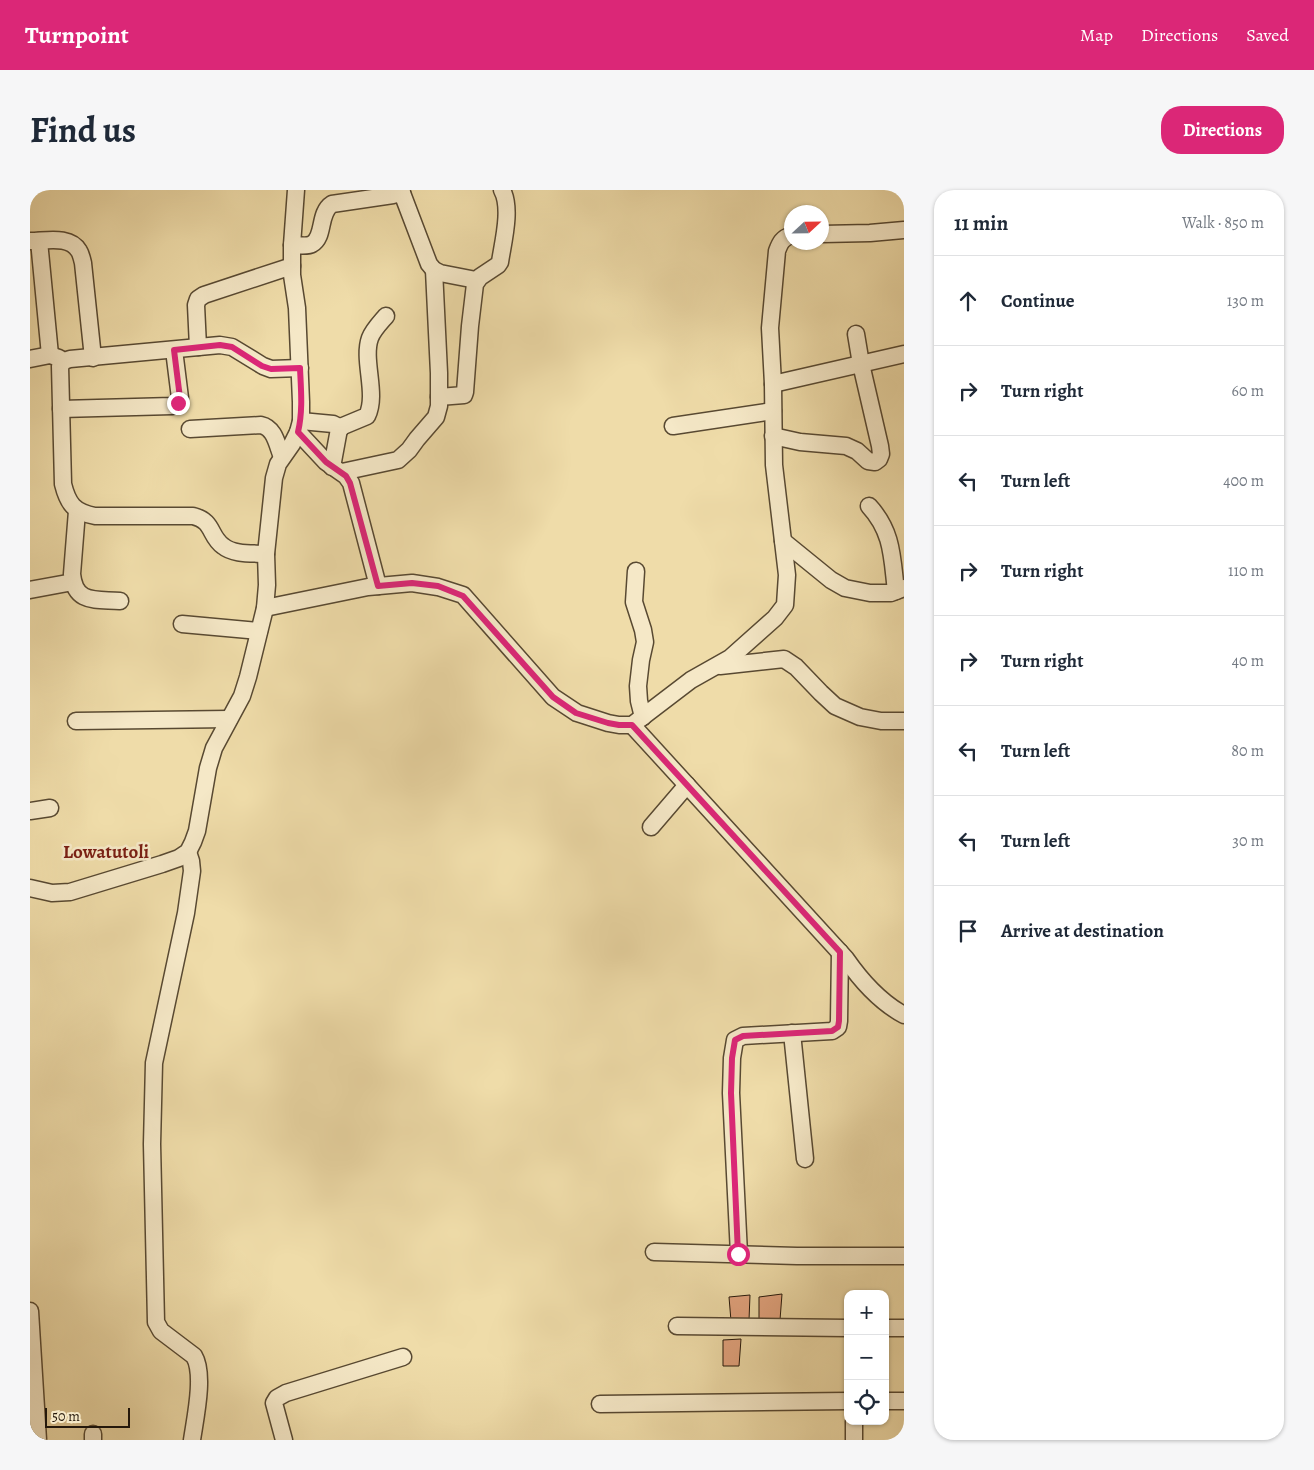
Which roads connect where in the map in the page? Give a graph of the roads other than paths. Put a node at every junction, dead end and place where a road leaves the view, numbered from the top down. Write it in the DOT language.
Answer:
graph roads {
  1 [pos="296,190"];
  2 [pos="502,190"];
  3 [pos="402,192"];
  4 [pos="904,230"];
  5 [pos="829,234"];
  6 [pos="784,238"];
  7 [pos="35,241"];
  8 [pos="292,245"];
  9 [pos="292,266"];
  10 [pos="434,270"];
  11 [pos="476,280"];
  12 [pos="386,316"];
  13 [pos="856,334"];
  14 [pos="198,347"];
  15 [pos="174,350"];
  16 [pos="904,354"];
  17 [pos="57,358"];
  18 [pos="93,358"];
  19 [pos="30,359"];
  20 [pos="861,364"];
  21 [pos="300,368"];
  22 [pos="773,384"];
  23 [pos="439,397"];
  24 [pos="61,409"];
  25 [pos="773,410"];
  26 [pos="299,426"];
  27 [pos="674,426"];
  28 [pos="190,428"];
  29 [pos="341,428"];
  30 [pos="773,436"];
  31 [pos="282,457"];
  32 [pos="337,469"];
  33 [pos="869,506"];
  34 [pos="77,511"];
  35 [pos="783,541"];
  36 [pos="266,554"];
  37 [pos="636,571"];
  38 [pos="73,582"];
  39 [pos="378,586"];
  40 [pos="30,590"];
  41 [pos="900,590"];
  42 [pos="120,600"];
  43 [pos="265,608"];
  44 [pos="182,624"];
  45 [pos="260,631"];
  46 [pos="715,666"];
  47 [pos="229,719"];
  48 [pos="76,721"];
  49 [pos="638,721"];
  50 [pos="904,721"];
  51 [pos="687,785"];
  52 [pos="50,808"];
  53 [pos="30,811"];
  54 [pos="651,827"];
  55 [pos="188,852"];
  56 [pos="30,888"];
  57 [pos="840,952"];
  58 [pos="904,1015"];
  59 [pos="792,1033"];
  60 [pos="805,1159"];
  61 [pos="654,1252"];
  62 [pos="738,1254"];
  63 [pos="904,1256"];
  64 [pos="30,1311"];
  65 [pos="677,1326"];
  66 [pos="844,1328"];
  67 [pos="889,1328"];
  68 [pos="904,1328"];
  69 [pos="403,1356"];
  70 [pos="844,1401"];
  71 [pos="889,1401"];
  72 [pos="904,1401"];
  73 [pos="600,1404"];
  74 [pos="854,1425"];
  75 [pos="38,1440"];
  76 [pos="192,1440"];
  77 [pos="284,1440"];
  78 [pos="854,1440"];
  1 -- 8 [label="street"];
  2 -- 11 [label="street"];
  3 -- 8 [label="street"];
  3 -- 10 [label="street"];
  4 -- 5 [label="street"];
  6 -- 22 [label="street"];
  7 -- 17 [label="street"];
  7 -- 18 [label="street"];
  8 -- 9 [label="street"];
  9 -- 14 [label="street"];
  9 -- 21 [label="street"];
  10 -- 11 [label="street"];
  10 -- 23 [label="street"];
  11 -- 23 [label="street"];
  12 -- 29 [label="street"];
  13 -- 20 [label="street"];
  14 -- 15 [label="street"];
  14 -- 21 [label="street"];
  15 -- 18 [label="street"];
  15 -- 24 [label="street"];
  16 -- 20 [label="street"];
  17 -- 18 [label="street"];
  17 -- 19 [label="street"];
  17 -- 24 [label="street"];
  20 -- 22 [label="street"];
  20 -- 30 [label="street"];
  21 -- 26 [label="street"];
  22 -- 25 [label="street"];
  23 -- 32 [label="street"];
  24 -- 34 [label="street"];
  25 -- 27 [label="street"];
  25 -- 30 [label="street"];
  26 -- 29 [label="street"];
  26 -- 31 [label="street"];
  26 -- 32 [label="street"];
  28 -- 31 [label="street"];
  29 -- 32 [label="street"];
  30 -- 35 [label="street"];
  31 -- 36 [label="street"];
  32 -- 39 [label="street"];
  33 -- 41 [label="street"];
  34 -- 36 [label="street"];
  34 -- 38 [label="street"];
  35 -- 41 [label="street"];
  35 -- 46 [label="street"];
  36 -- 43 [label="street"];
  37 -- 49 [label="street"];
  38 -- 40 [label="street"];
  38 -- 42 [label="street"];
  39 -- 43 [label="street"];
  39 -- 49 [label="street"];
  43 -- 45 [label="street"];
  44 -- 45 [label="street"];
  45 -- 47 [label="street"];
  46 -- 49 [label="street"];
  46 -- 50 [label="street"];
  47 -- 48 [label="street"];
  47 -- 55 [label="street"];
  49 -- 51 [label="street"];
  51 -- 54 [label="street"];
  51 -- 57 [label="street"];
  52 -- 53 [label="street"];
  55 -- 56 [label="street"];
  55 -- 76 [label="street"];
  57 -- 58 [label="street"];
  57 -- 59 [label="street"];
  59 -- 60 [label="street"];
  59 -- 62 [label="street"];
  61 -- 62 [label="street"];
  62 -- 63 [label="street"];
  64 -- 75 [label="street"];
  65 -- 66 [label="street"];
  67 -- 68 [label="street"];
  69 -- 77 [label="street"];
  70 -- 73 [label="street"];
  71 -- 72 [label="street"];
  74 -- 78 [label="street"];
}
